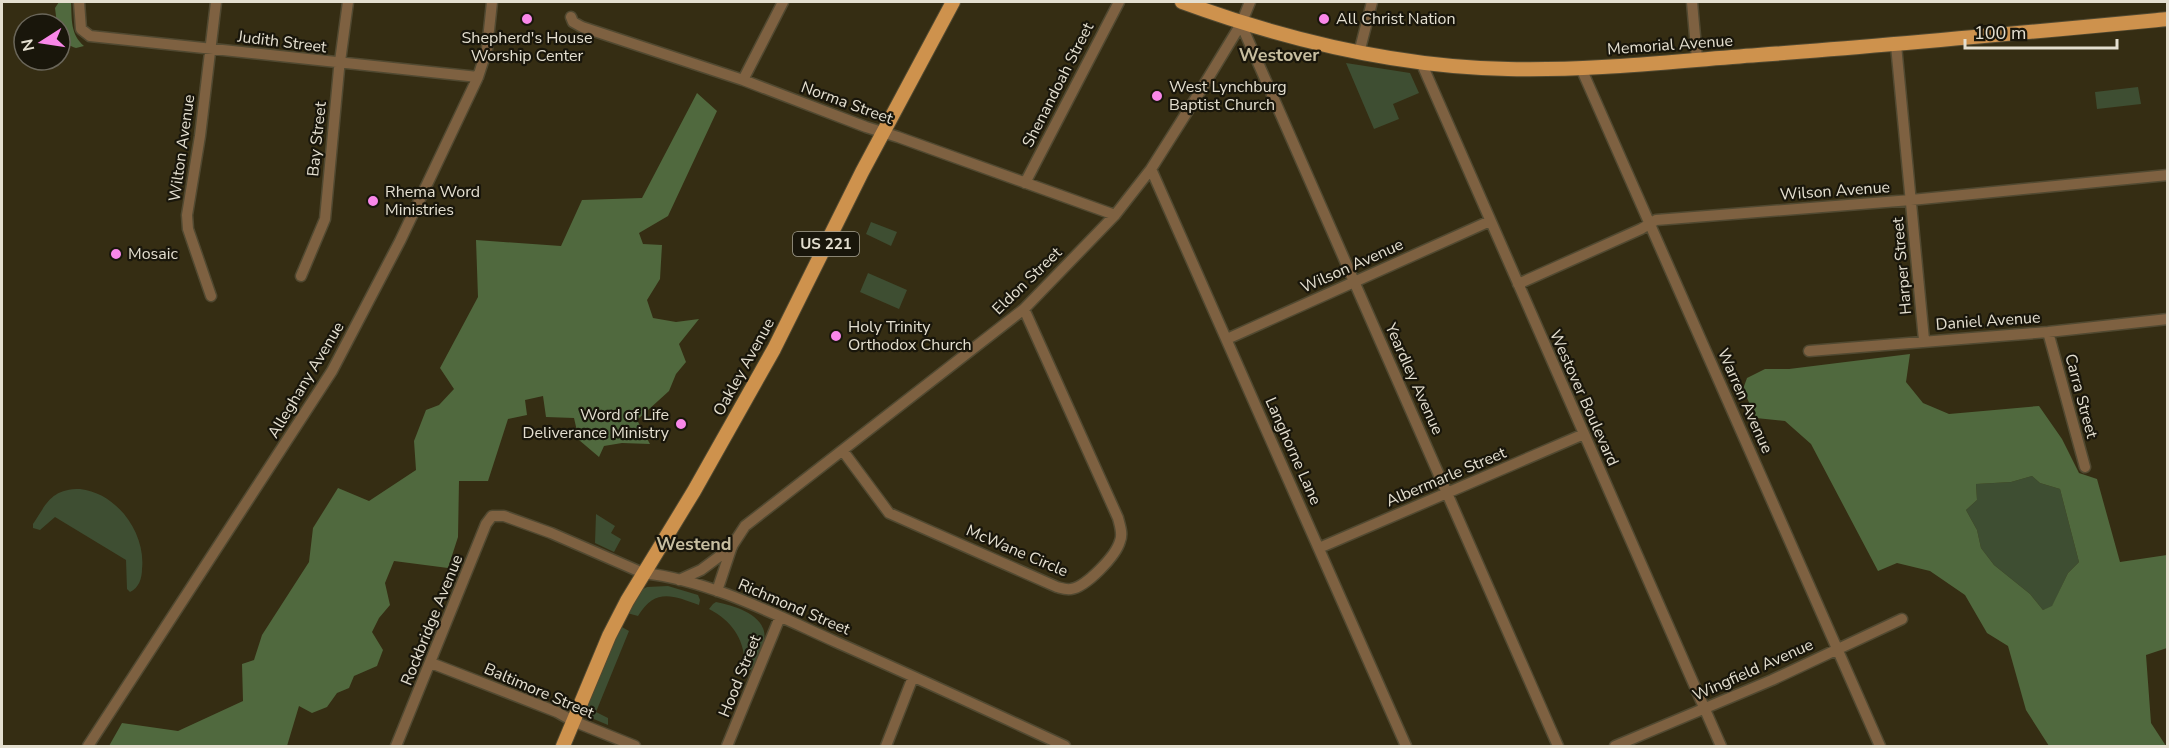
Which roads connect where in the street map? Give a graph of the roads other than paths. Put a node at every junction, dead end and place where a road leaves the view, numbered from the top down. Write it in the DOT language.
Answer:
graph roads {
  1 [pos="79,2"];
  2 [pos="216,2"];
  3 [pos="348,2"];
  4 [pos="492,2"];
  5 [pos="783,2"];
  6 [pos="953,2"];
  7 [pos="1119,2"];
  8 [pos="1182,2"];
  9 [pos="1250,2"];
  10 [pos="1372,2"];
  11 [pos="1692,2"];
  12 [pos="571,17"];
  13 [pos="2168,19"];
  14 [pos="1241,24"];
  15 [pos="1896,45"];
  16 [pos="211,49"];
  17 [pos="1359,53"];
  18 [pos="1697,59"];
  19 [pos="1421,62"];
  20 [pos="339,64"];
  21 [pos="1581,68"];
  22 [pos="478,77"];
  23 [pos="743,80"];
  24 [pos="883,132"];
  25 [pos="1150,169"];
  26 [pos="2168,175"];
  27 [pos="1025,183"];
  28 [pos="1911,200"];
  29 [pos="1115,215"];
  30 [pos="1490,221"];
  31 [pos="1650,223"];
  32 [pos="301,276"];
  33 [pos="1355,281"];
  34 [pos="1518,284"];
  35 [pos="211,297"];
  36 [pos="1024,309"];
  37 [pos="2168,320"];
  38 [pos="2048,332"];
  39 [pos="1227,339"];
  40 [pos="1924,340"];
  41 [pos="1809,351"];
  42 [pos="1584,434"];
  43 [pos="843,451"];
  44 [pos="2085,467"];
  45 [pos="1447,492"];
  46 [pos="504,516"];
  47 [pos="732,546"];
  48 [pos="1320,548"];
  49 [pos="643,573"];
  50 [pos="679,580"];
  51 [pos="717,591"];
  52 [pos="780,617"];
  53 [pos="1902,619"];
  54 [pos="1838,650"];
  55 [pos="431,663"];
  56 [pos="913,676"];
  57 [pos="1704,708"];
  58 [pos="573,721"];
  59 [pos="1060,746"];
  60 [pos="88,747"];
  61 [pos="396,747"];
  62 [pos="562,747"];
  63 [pos="635,747"];
  64 [pos="727,747"];
  65 [pos="886,747"];
  66 [pos="1406,747"];
  67 [pos="1558,747"];
  68 [pos="1616,747"];
  69 [pos="1720,747"];
  70 [pos="1880,747"];
  1 -- 16 [label="street, Judith Street"];
  2 -- 16 [label="street, Wilton Avenue"];
  3 -- 20 [label="street, Bay Street"];
  4 -- 22 [label="street, Alleghany Avenue"];
  5 -- 23 [label="street"];
  6 -- 24 [label="main road, Oakley Avenue / US 221"];
  7 -- 27 [label="street, Shenandoah Street"];
  8 -- 14 [label="main road, Memorial Avenue"];
  9 -- 14 [label="street, Eldon Street"];
  10 -- 17 [label="street"];
  11 -- 18 [label="street"];
  12 -- 23 [label="street, Norma Street"];
  13 -- 15 [label="main road, Memorial Avenue"];
  14 -- 17 [label="main road, Memorial Avenue"];
  14 -- 25 [label="street, Eldon Street"];
  14 -- 33 [label="street, Yeardley Avenue"];
  15 -- 18 [label="main road, Memorial Avenue"];
  15 -- 28 [label="street, Harper Street"];
  16 -- 20 [label="street, Judith Street"];
  16 -- 35 [label="street, Wilton Avenue"];
  17 -- 19 [label="main road, Memorial Avenue"];
  18 -- 21 [label="main road, Memorial Avenue"];
  19 -- 21 [label="main road, Memorial Avenue"];
  19 -- 30 [label="street, Westover Boulevard"];
  20 -- 22 [label="street, Judith Street"];
  20 -- 32 [label="street, Bay Street"];
  21 -- 31 [label="street, Warren Avenue"];
  22 -- 60 [label="street, Alleghany Avenue"];
  23 -- 24 [label="street, Norma Street"];
  24 -- 27 [label="street, Norma Street"];
  24 -- 49 [label="main road, Oakley Avenue / US 221"];
  25 -- 29 [label="street, Eldon Street"];
  25 -- 39 [label="street, Langhorne Lane"];
  26 -- 28 [label="street, Wilson Avenue"];
  27 -- 29 [label="street, Norma Street"];
  28 -- 31 [label="street, Wilson Avenue"];
  28 -- 40 [label="street, Harper Street"];
  29 -- 36 [label="street, Eldon Street"];
  30 -- 33 [label="street, Wilson Avenue"];
  30 -- 34 [label="street, Westover Boulevard"];
  31 -- 34 [label="street, Wilson Avenue"];
  31 -- 54 [label="street, Warren Avenue"];
  33 -- 39 [label="street, Wilson Avenue"];
  33 -- 45 [label="street, Yeardley Avenue"];
  34 -- 42 [label="street, Westover Boulevard"];
  36 -- 43 [label="street, Eldon Street"];
  36 -- 43 [label="street, McWane Circle"];
  37 -- 38 [label="street, Daniel Avenue"];
  38 -- 40 [label="street, Daniel Avenue"];
  38 -- 44 [label="street, Carra Street"];
  39 -- 48 [label="street, Langhorne Lane"];
  40 -- 41 [label="street, Daniel Avenue"];
  42 -- 45 [label="street, Albermarle Street"];
  42 -- 57 [label="street, Westover Boulevard"];
  43 -- 47 [label="street, Eldon Street"];
  45 -- 48 [label="street, Albermarle Street"];
  45 -- 67 [label="street, Yeardley Avenue"];
  46 -- 49 [label="street, Richmond Street"];
  46 -- 55 [label="street, Rockbridge Avenue"];
  47 -- 50 [label="street, Eldon Street"];
  47 -- 51 [label="street, Eldon Street"];
  48 -- 66 [label="street, Langhorne Lane"];
  49 -- 50 [label="street, Richmond Street"];
  49 -- 58 [label="main road, Oakley Avenue / US 221"];
  50 -- 51 [label="street, Richmond Street"];
  51 -- 52 [label="street, Richmond Street"];
  52 -- 56 [label="street, Richmond Street"];
  52 -- 64 [label="street, Hood Street"];
  53 -- 54 [label="street, Wingfield Avenue"];
  54 -- 57 [label="street, Wingfield Avenue"];
  54 -- 70 [label="street, Warren Avenue"];
  55 -- 58 [label="street, Baltimore Street"];
  55 -- 61 [label="street, Rockbridge Avenue"];
  56 -- 59 [label="street, Richmond Street"];
  56 -- 65 [label="street"];
  57 -- 68 [label="street, Wingfield Avenue"];
  57 -- 69 [label="street, Westover Boulevard"];
  58 -- 62 [label="main road, Oakley Avenue / US 221"];
  58 -- 63 [label="street, Baltimore Street"];
}
